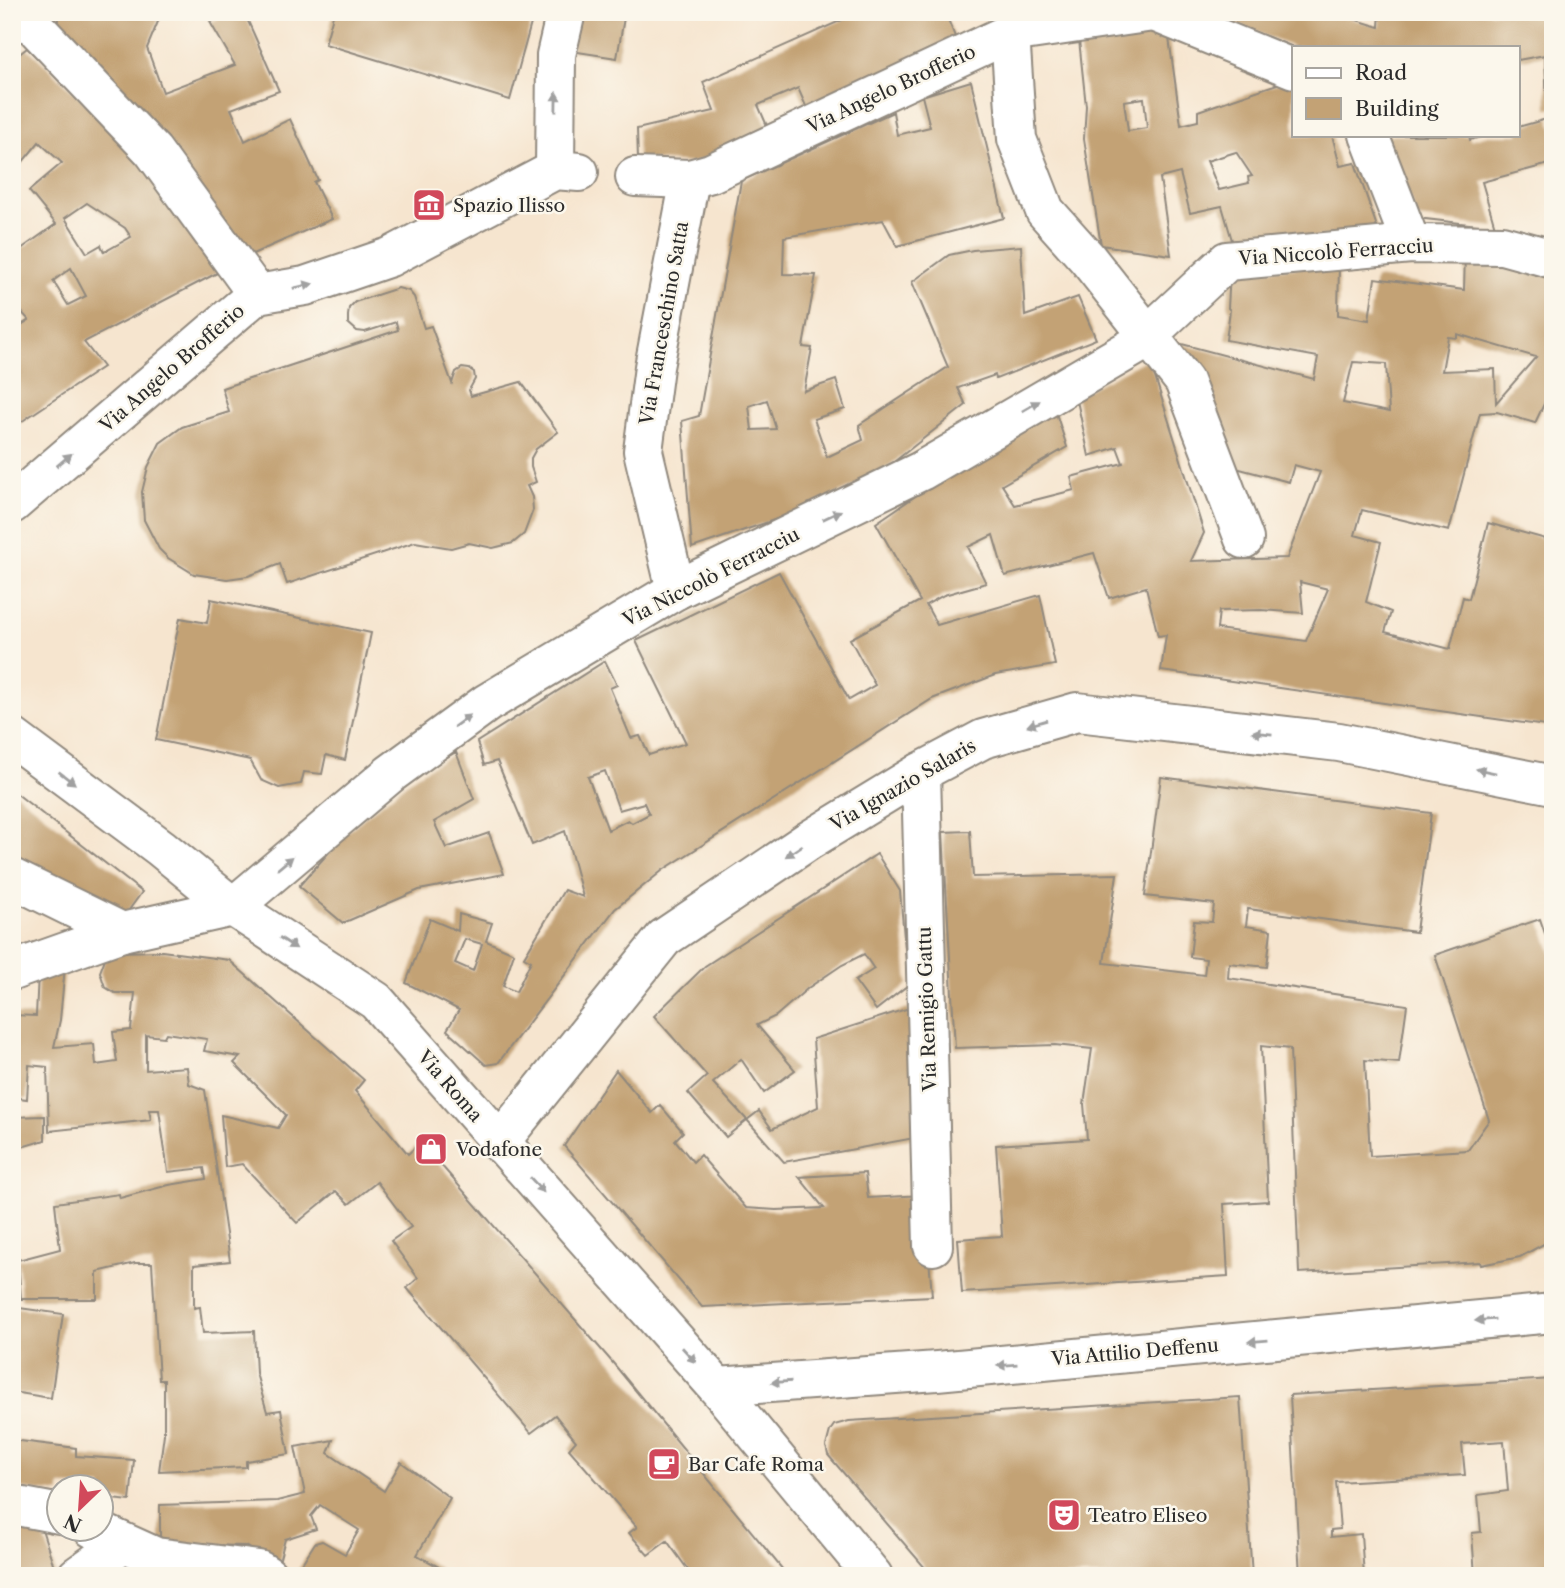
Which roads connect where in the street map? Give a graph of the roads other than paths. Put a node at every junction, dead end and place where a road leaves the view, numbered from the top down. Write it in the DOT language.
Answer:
graph roads {
  1 [pos="566,12"];
  2 [pos="1154,12"];
  3 [pos="22,21"];
  4 [pos="1002,23"];
  5 [pos="1292,68"];
  6 [pos="1369,136"];
  7 [pos="635,177"];
  8 [pos="690,178"];
  9 [pos="1411,244"];
  10 [pos="1553,259"];
  11 [pos="257,294"];
  12 [pos="1147,335"];
  13 [pos="12,504"];
  14 [pos="1244,539"];
  15 [pos="676,590"];
  16 [pos="12,737"];
  17 [pos="920,772"];
  18 [pos="1553,785"];
  19 [pos="12,878"];
  20 [pos="233,907"];
  21 [pos="121,932"];
  22 [pos="12,971"];
  23 [pos="499,1143"];
  24 [pos="933,1247"];
  25 [pos="1553,1313"];
  26 [pos="718,1387"];
  27 [pos="12,1505"];
  28 [pos="46,1511"];
  29 [pos="116,1540"];
  30 [pos="103,1542"];
  31 [pos="77,1576"];
  32 [pos="268,1576"];
  33 [pos="873,1576"];
  11 -- 1 [label="street, Via Angelo Brofferio, one-way"];
  2 -- 4 [label="street, Via Angelo Brofferio"];
  2 -- 5 [label="street"];
  3 -- 11 [label="street"];
  4 -- 8 [label="street, Via Angelo Brofferio"];
  4 -- 12 [label="street"];
  6 -- 9 [label="street"];
  7 -- 8 [label="street, Via Angelo Brofferio"];
  8 -- 15 [label="street, Via Franceschino Satta"];
  9 -- 10 [label="street, Via Niccolò Ferracciu"];
  9 -- 12 [label="street, Via Niccolò Ferracciu"];
  13 -- 11 [label="street, Via Angelo Brofferio, one-way"];
  12 -- 14 [label="street"];
  15 -- 12 [label="street, Via Niccolò Ferracciu, one-way"];
  20 -- 15 [label="street, Via Niccolò Ferracciu, one-way"];
  16 -- 20 [label="street, Via Roma, one-way"];
  18 -- 17 [label="street, Via Ignazio Salaris, one-way"];
  17 -- 23 [label="street, Via Ignazio Salaris, one-way"];
  17 -- 24 [label="street, Via Remigio Gattu"];
  19 -- 21 [label="street"];
  20 -- 21 [label="street"];
  20 -- 23 [label="street, Via Roma, one-way"];
  21 -- 22 [label="street"];
  23 -- 26 [label="street, Via Roma, one-way"];
  25 -- 26 [label="street, Via Attilio Deffenu, one-way"];
  26 -- 33 [label="street, Via Roma"];
  27 -- 28 [label="street"];
  29 -- 32 [label="street"];
  30 -- 31 [label="street"];
}
